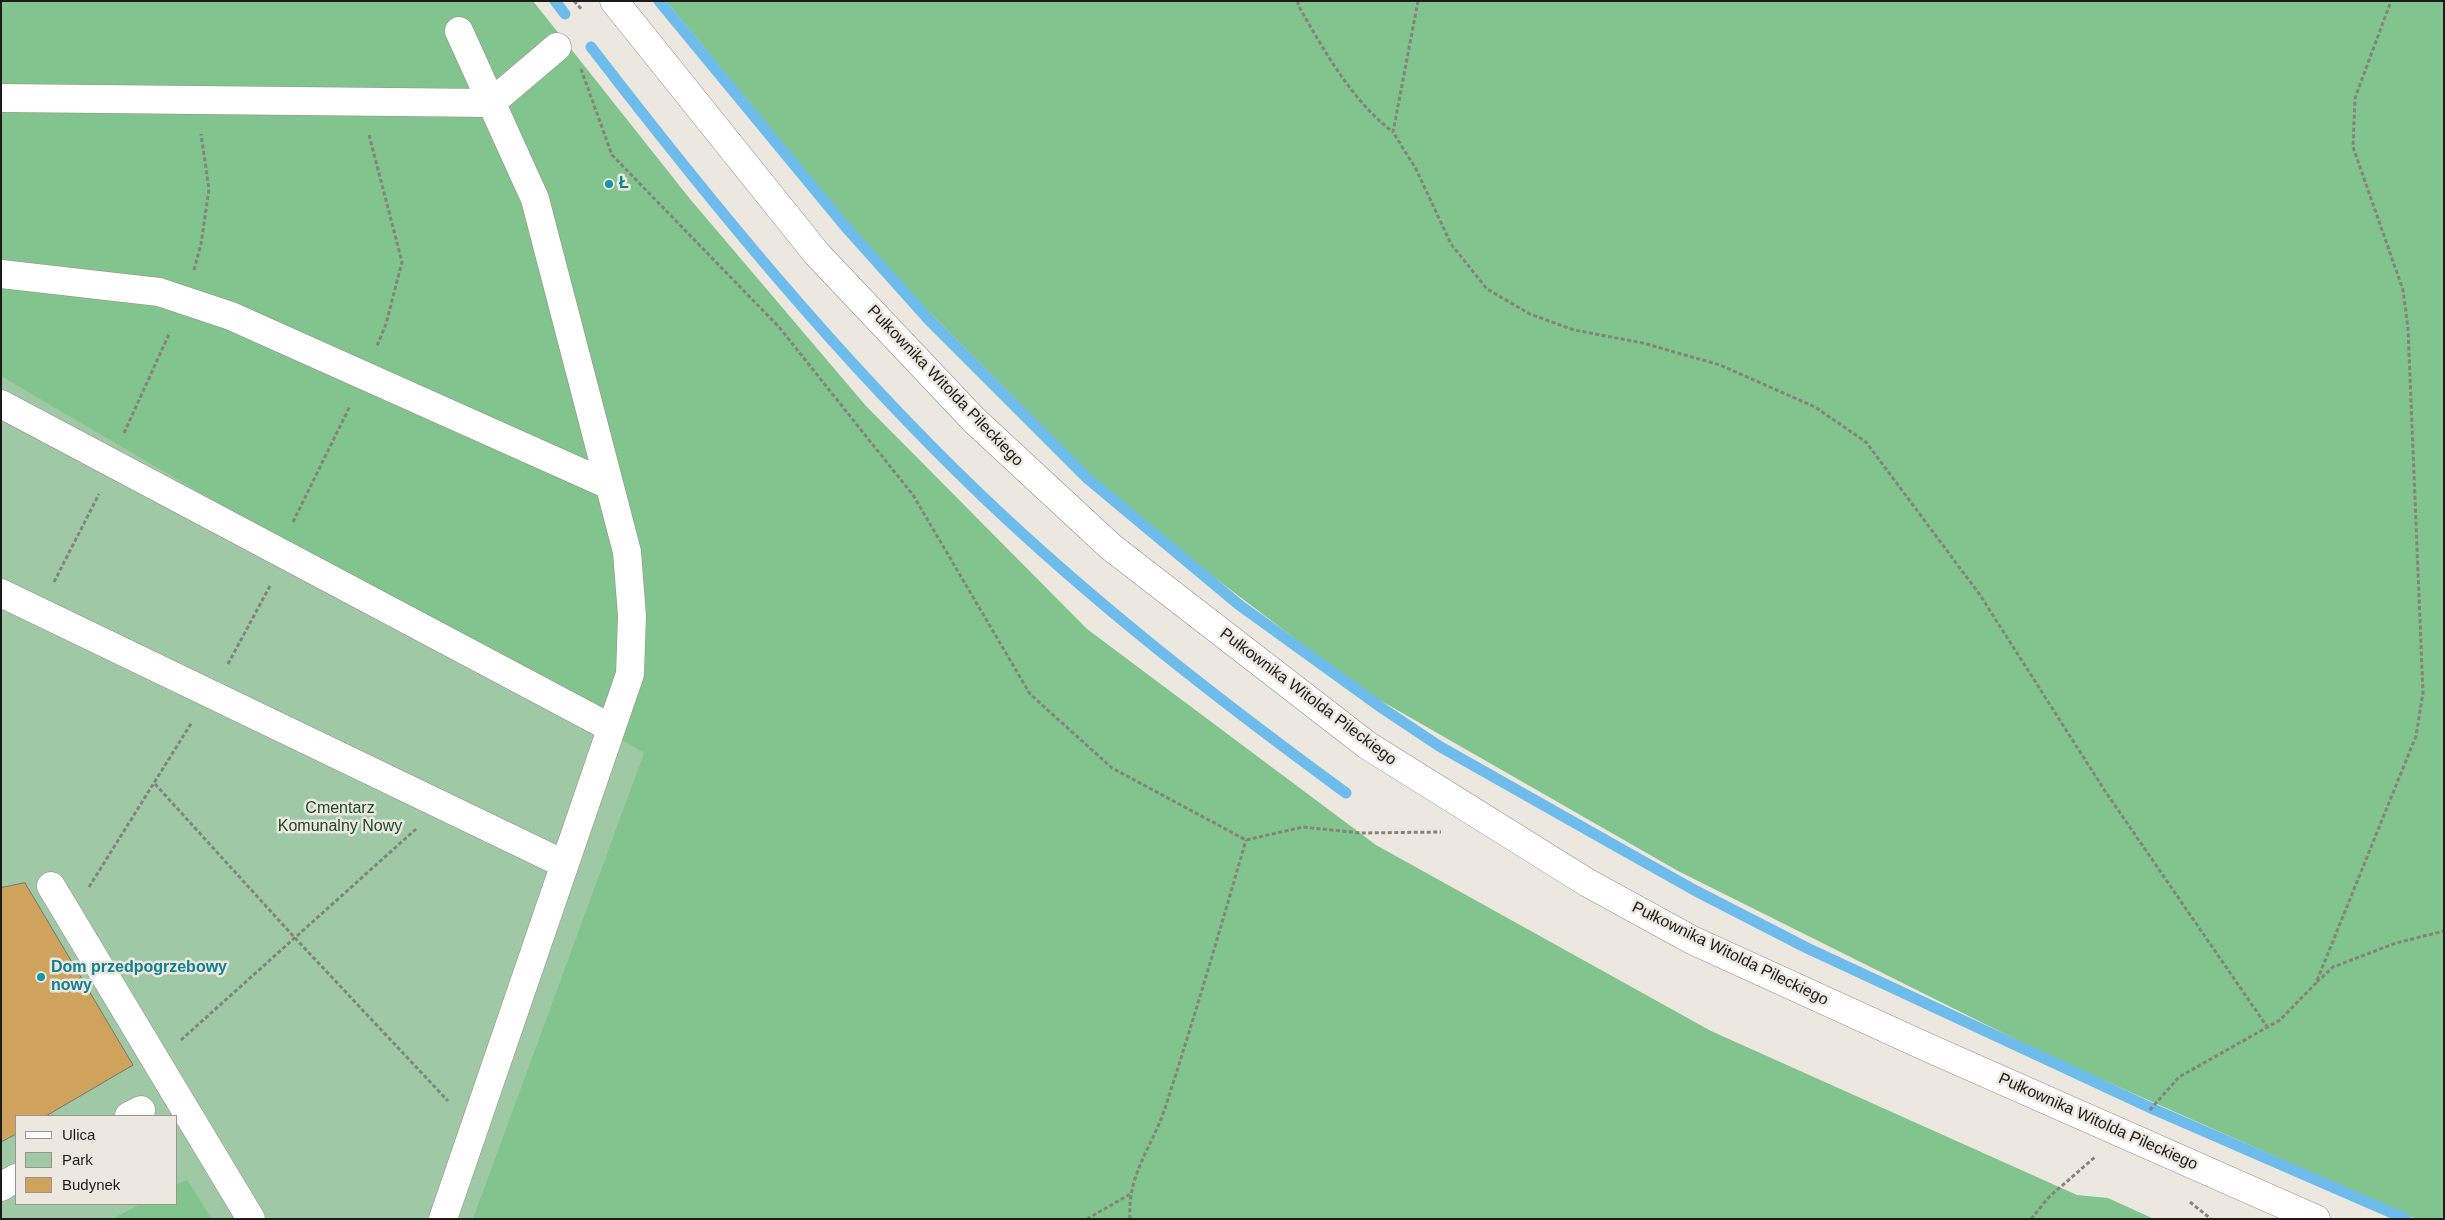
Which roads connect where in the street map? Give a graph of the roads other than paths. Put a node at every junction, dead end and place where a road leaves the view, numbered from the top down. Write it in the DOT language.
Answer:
graph roads {
  1 [pos="614,1"];
  2 [pos="459,31"];
  3 [pos="557,47"];
  4 [pos="1,98"];
  5 [pos="491,103"];
  6 [pos="1,274"];
  7 [pos="1,404"];
  8 [pos="609,485"];
  9 [pos="1,594"];
  10 [pos="610,728"];
  11 [pos="564,864"];
  12 [pos="51,886"];
  13 [pos="15,1179"];
  14 [pos="1,1187"];
  15 [pos="251,1219"];
  16 [pos="443,1219"];
  17 [pos="2316,1219"];
  1 -- 17 [label="street, Pułkownika Witolda Pileckiego"];
  2 -- 5 [label="street"];
  3 -- 5 [label="street"];
  4 -- 5 [label="street"];
  5 -- 8 [label="street"];
  6 -- 8 [label="street"];
  7 -- 10 [label="street"];
  8 -- 10 [label="street"];
  9 -- 11 [label="street"];
  10 -- 11 [label="street"];
  11 -- 16 [label="street"];
  12 -- 15 [label="street"];
  13 -- 14 [label="street"];
}
